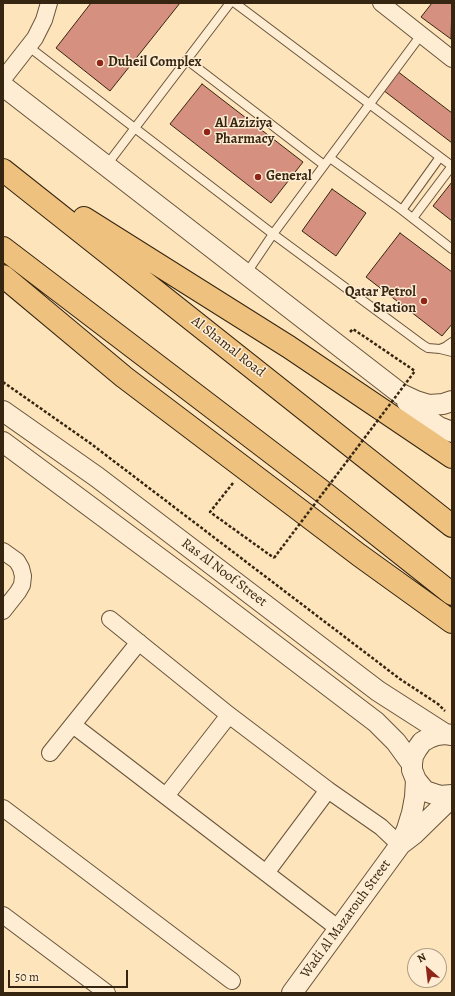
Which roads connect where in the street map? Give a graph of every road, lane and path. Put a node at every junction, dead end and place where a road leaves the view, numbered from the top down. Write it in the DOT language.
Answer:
graph roads {
  1 [pos="49,3"];
  2 [pos="230,3"];
  3 [pos="235,3"];
  4 [pos="381,3"];
  5 [pos="421,35"];
  6 [pos="29,47"];
  7 [pos="187,60"];
  8 [pos="452,60"];
  9 [pos="3,78"];
  10 [pos="3,86"];
  11 [pos="370,104"];
  12 [pos="136,128"];
  13 [pos="440,157"];
  14 [pos="330,158"];
  15 [pos="324,165"];
  16 [pos="106,166"];
  17 [pos="452,166"];
  18 [pos="3,168"];
  19 [pos="402,210"];
  20 [pos="414,218"];
  21 [pos="273,234"];
  22 [pos="3,248"];
  23 [pos="452,249"];
  24 [pos="246,274"];
  25 [pos="3,276"];
  26 [pos="353,329"];
  27 [pos="452,342"];
  28 [pos="440,349"];
  29 [pos="452,352"];
  30 [pos="3,382"];
  31 [pos="401,394"];
  32 [pos="452,401"];
  33 [pos="3,411"];
  34 [pos="452,432"];
  35 [pos="3,442"];
  36 [pos="452,457"];
  37 [pos="244,468"];
  38 [pos="452,526"];
  39 [pos="3,551"];
  40 [pos="452,594"];
  41 [pos="3,611"];
  42 [pos="110,620"];
  43 [pos="452,622"];
  44 [pos="139,642"];
  45 [pos="229,715"];
  46 [pos="448,715"];
  47 [pos="73,725"];
  48 [pos="448,735"];
  49 [pos="50,753"];
  50 [pos="414,772"];
  51 [pos="328,790"];
  52 [pos="166,796"];
  53 [pos="452,796"];
  54 [pos="3,808"];
  55 [pos="400,845"];
  56 [pos="266,873"];
  57 [pos="3,915"];
  58 [pos="339,929"];
  59 [pos="232,981"];
  60 [pos="107,993"];
  61 [pos="292,993"];
  1 -- 6 [label="street"];
  2 -- 7 [label="lane"];
  3 -- 11 [label="lane"];
  4 -- 5 [label="street"];
  5 -- 8 [label="street"];
  5 -- 11 [label="lane"];
  6 -- 9 [label="street"];
  6 -- 12 [label="lane"];
  7 -- 12 [label="lane"];
  7 -- 15 [label="lane"];
  10 -- 16 [label="street"];
  11 -- 13 [label="lane"];
  11 -- 14 [label="lane"];
  12 -- 16 [label="lane"];
  12 -- 21 [label="lane"];
  13 -- 17 [label="lane"];
  13 -- 19 [label="lane"];
  14 -- 15 [label="lane"];
  14 -- 19 [label="lane"];
  15 -- 21 [label="lane"];
  16 -- 24 [label="street"];
  17 -- 20 [label="lane"];
  18 -- 36 [label="highway"];
  18 -- 38 [label="highway, Al Shamal Road"];
  19 -- 20 [label="lane"];
  20 -- 23 [label="lane"];
  21 -- 24 [label="lane"];
  21 -- 28 [label="lane"];
  22 -- 40 [label="highway"];
  24 -- 31 [label="street"];
  25 -- 37 [label="highway"];
  26 -- 37 [label="path, bridge"];
  27 -- 28 [label="lane"];
  28 -- 29 [label="lane"];
  30 -- 46 [label="path"];
  31 -- 32 [label="street"];
  31 -- 34 [label="street"];
  33 -- 48 [label="street, Ras Al Noof Street"];
  35 -- 50 [label="street, Ras Al Noof Street"];
  37 -- 43 [label="highway"];
  39 -- 41 [label="street"];
  42 -- 44 [label="street"];
  44 -- 45 [label="street"];
  44 -- 47 [label="street"];
  45 -- 51 [label="street"];
  45 -- 52 [label="street"];
  47 -- 49 [label="street"];
  47 -- 52 [label="street"];
  48 -- 50 [label="street, Wadi Al Mazarouh Street"];
  50 -- 53 [label="street, Ras Al Noof Street"];
  50 -- 55 [label="street, Wadi Al Mazarouh Street"];
  51 -- 55 [label="street"];
  51 -- 56 [label="street"];
  52 -- 56 [label="street"];
  53 -- 55 [label="street, Wadi Al Mazarouh Street"];
  54 -- 59 [label="street"];
  55 -- 58 [label="street, Wadi Al Mazarouh Street"];
  56 -- 58 [label="street"];
  57 -- 60 [label="street"];
  58 -- 61 [label="street, Wadi Al Mazarouh Street"];
}
